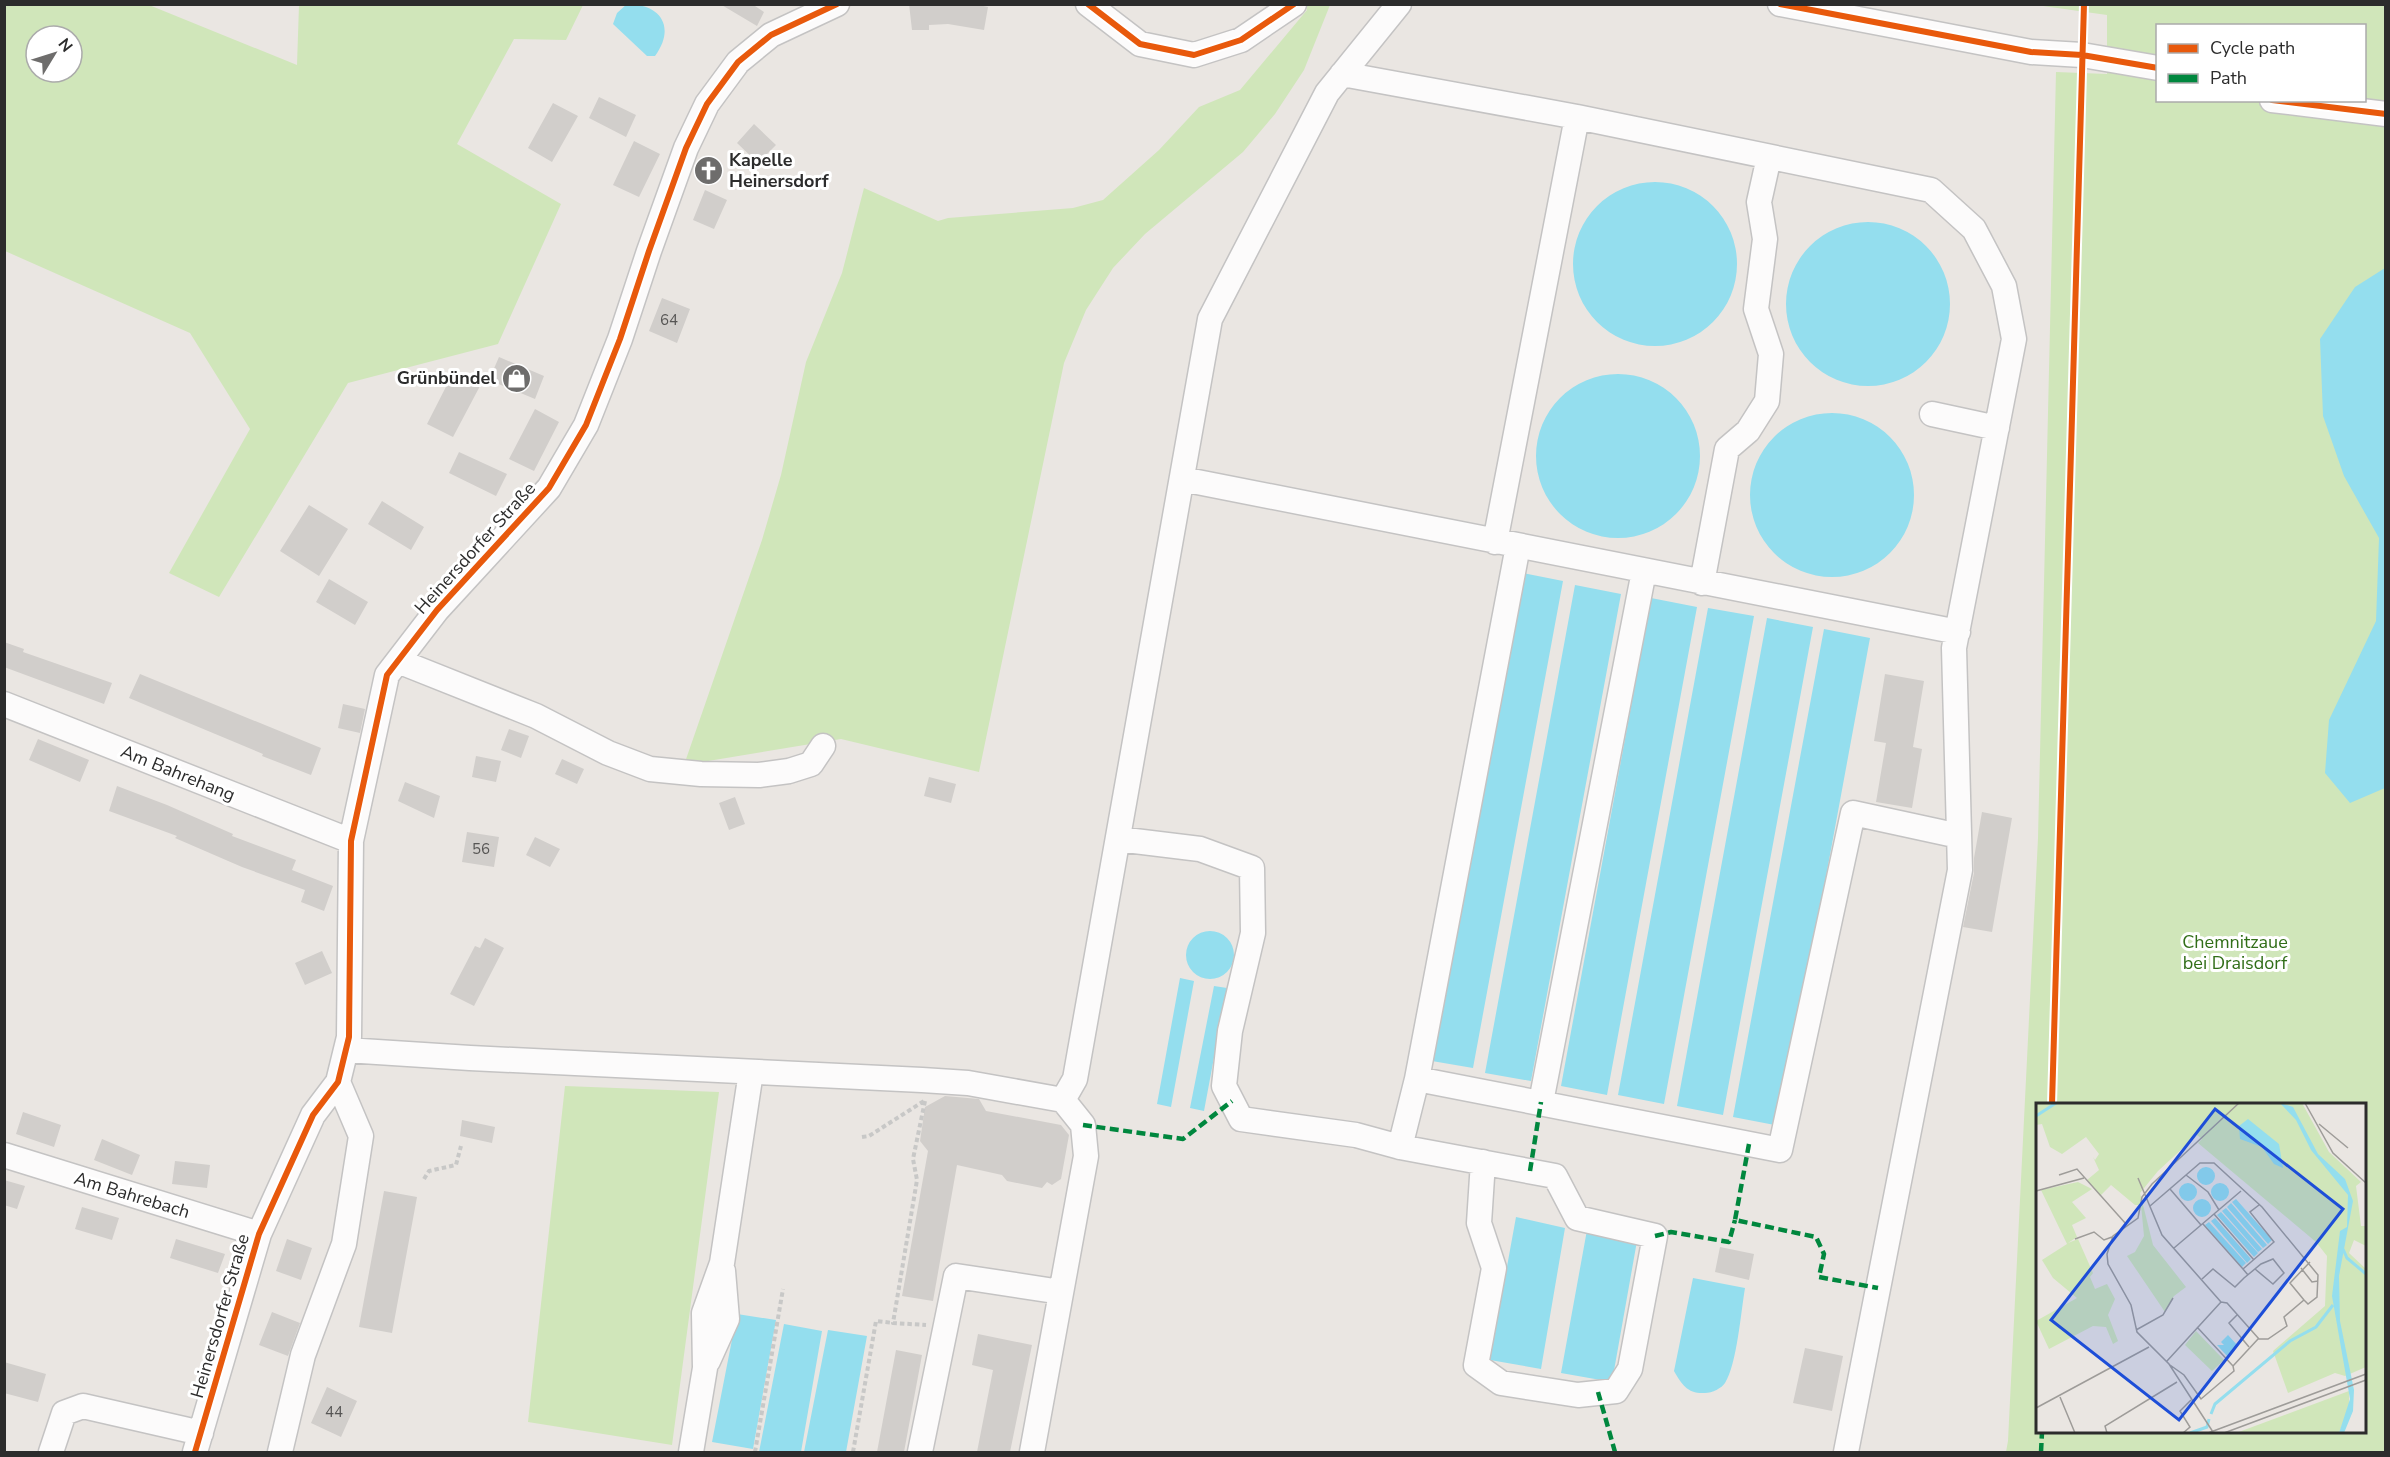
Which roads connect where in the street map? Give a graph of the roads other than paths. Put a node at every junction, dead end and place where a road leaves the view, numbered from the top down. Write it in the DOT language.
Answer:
graph roads {
  1 [pos="837,4"];
  2 [pos="1088,4"];
  3 [pos="1294,4"];
  4 [pos="1399,4"];
  5 [pos="1780,4"];
  6 [pos="2156,68"];
  7 [pos="1342,74"];
  8 [pos="2288,102"];
  9 [pos="2385,114"];
  10 [pos="1577,117"];
  11 [pos="1769,157"];
  12 [pos="1932,414"];
  13 [pos="1997,428"];
  14 [pos="1182,479"];
  15 [pos="1506,544"];
  16 [pos="1644,572"];
  17 [pos="1702,583"];
  18 [pos="1958,632"];
  19 [pos="398,661"];
  20 [pos="4,704"];
  21 [pos="823,746"];
  22 [pos="1959,836"];
  23 [pos="1118,839"];
  24 [pos="351,841"];
  25 [pos="346,1050"];
  26 [pos="751,1072"];
  27 [pos="1417,1078"];
  28 [pos="338,1082"];
  29 [pos="1063,1100"];
  30 [pos="1540,1102"];
  31 [pos="1401,1147"];
  32 [pos="4,1155"];
  33 [pos="1483,1162"];
  34 [pos="259,1234"];
  35 [pos="1061,1292"];
  36 [pos="198,1443"];
  37 [pos="51,1452"];
  38 [pos="280,1452"];
  39 [pos="692,1452"];
  40 [pos="920,1452"];
  41 [pos="1032,1452"];
  42 [pos="1846,1452"];
  1 -- 19 [label="street, Heinersdorfer Straße"];
  2 -- 3 [label="street"];
  4 -- 7 [label="street"];
  5 -- 6 [label="street"];
  7 -- 10 [label="street"];
  7 -- 14 [label="street"];
  8 -- 9 [label="street"];
  10 -- 11 [label="street"];
  10 -- 15 [label="street"];
  11 -- 13 [label="street"];
  11 -- 17 [label="street"];
  12 -- 13 [label="street"];
  13 -- 18 [label="street"];
  14 -- 15 [label="street"];
  14 -- 23 [label="street"];
  15 -- 16 [label="street"];
  15 -- 27 [label="street"];
  16 -- 17 [label="street"];
  16 -- 30 [label="street"];
  17 -- 18 [label="street"];
  18 -- 22 [label="street"];
  19 -- 21 [label="street"];
  19 -- 24 [label="street, Heinersdorfer Straße"];
  20 -- 24 [label="street, Am Bahrehang"];
  22 -- 30 [label="street"];
  22 -- 42 [label="street"];
  23 -- 29 [label="street"];
  23 -- 31 [label="street"];
  24 -- 25 [label="street, Heinersdorfer Straße"];
  25 -- 26 [label="street"];
  25 -- 28 [label="street, Heinersdorfer Straße"];
  26 -- 29 [label="street"];
  26 -- 39 [label="street"];
  27 -- 30 [label="street"];
  27 -- 31 [label="street"];
  28 -- 34 [label="street, Heinersdorfer Straße"];
  28 -- 38 [label="street"];
  29 -- 35 [label="street"];
  31 -- 33 [label="street"];
  32 -- 34 [label="street, Am Bahrebach"];
  33 -- 33 [label="street"];
  34 -- 36 [label="street, Heinersdorfer Straße"];
  35 -- 40 [label="street"];
  35 -- 41 [label="street"];
  36 -- 37 [label="street, Heinersdorfer Straße"];
}
